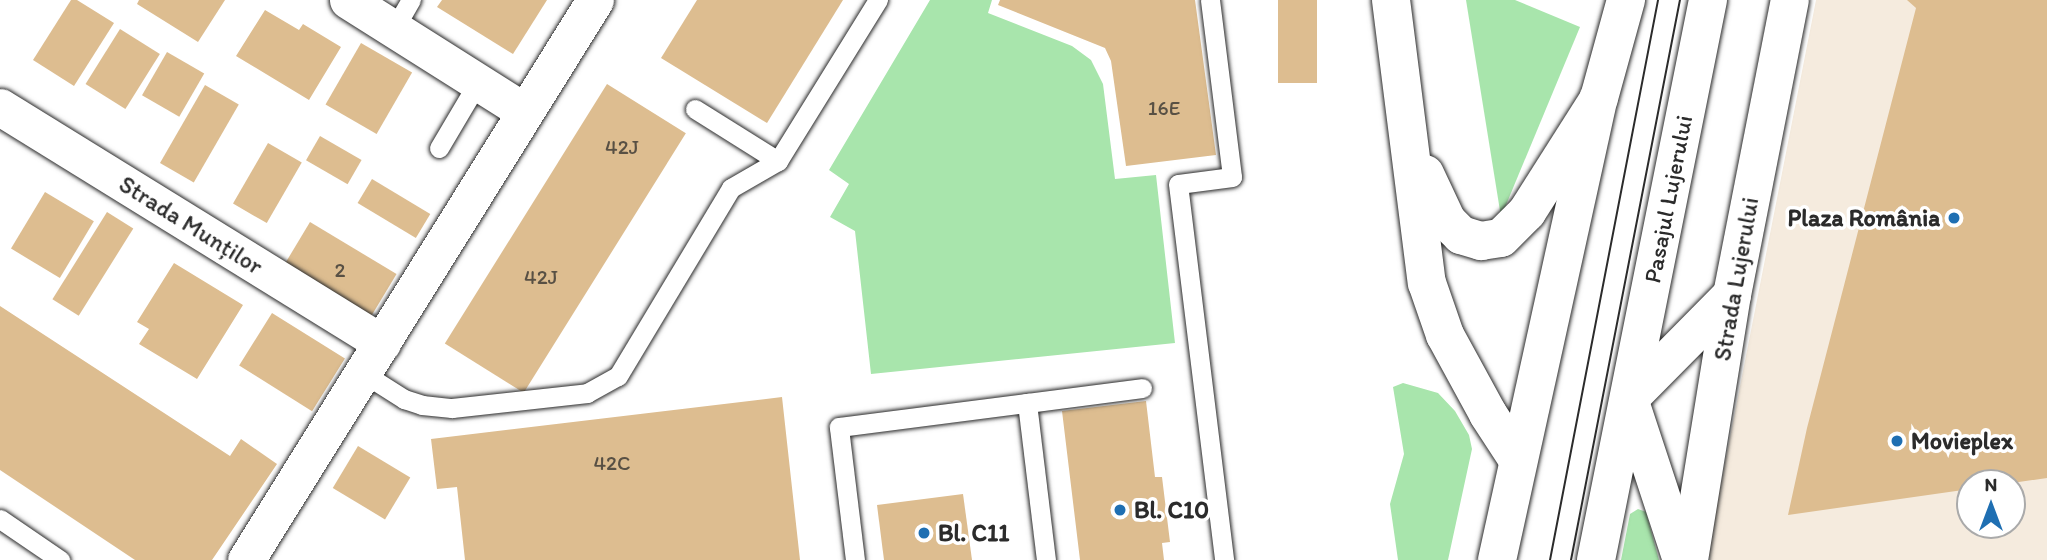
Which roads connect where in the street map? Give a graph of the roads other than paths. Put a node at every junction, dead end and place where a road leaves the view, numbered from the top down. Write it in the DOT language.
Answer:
graph roads {
  1 [pos="348,0"];
  2 [pos="595,0"];
  3 [pos="878,0"];
  4 [pos="1210,0"];
  5 [pos="1391,0"];
  6 [pos="1626,0"];
  7 [pos="1708,0"];
  8 [pos="1790,0"];
  9 [pos="405,23"];
  10 [pos="478,82"];
  11 [pos="1599,98"];
  12 [pos="0,107"];
  13 [pos="695,108"];
  14 [pos="525,112"];
  15 [pos="1410,138"];
  16 [pos="439,148"];
  17 [pos="778,161"];
  18 [pos="1732,295"];
  19 [pos="373,358"];
  20 [pos="1142,388"];
  21 [pos="1629,399"];
  22 [pos="1027,403"];
  23 [pos="1518,460"];
  24 [pos="0,519"];
  25 [pos="60,560"];
  26 [pos="246,560"];
  27 [pos="855,560"];
  28 [pos="1046,560"];
  29 [pos="1224,560"];
  30 [pos="1497,560"];
  31 [pos="1596,560"];
  32 [pos="1682,560"];
  33 [pos="1689,560"];
  1 -- 9 [label="street"];
  2 -- 14 [label="street"];
  3 -- 17 [label="lane"];
  4 -- 29 [label="lane"];
  5 -- 15 [label="street"];
  6 -- 11 [label="street"];
  7 -- 21 [label="street, Pasajul Lujerului"];
  8 -- 18 [label="street, Strada Lujerului"];
  9 -- 10 [label="street"];
  10 -- 14 [label="street"];
  10 -- 16 [label="lane"];
  11 -- 15 [label="street"];
  11 -- 23 [label="street"];
  12 -- 19 [label="street, Strada Munților"];
  13 -- 17 [label="lane"];
  14 -- 19 [label="street"];
  15 -- 23 [label="street"];
  17 -- 19 [label="lane"];
  18 -- 21 [label="street"];
  18 -- 33 [label="street, Strada Lujerului"];
  19 -- 26 [label="street"];
  20 -- 22 [label="lane"];
  21 -- 31 [label="street"];
  21 -- 32 [label="street"];
  22 -- 27 [label="lane"];
  22 -- 28 [label="lane"];
  23 -- 30 [label="street"];
  24 -- 25 [label="lane"];
}
